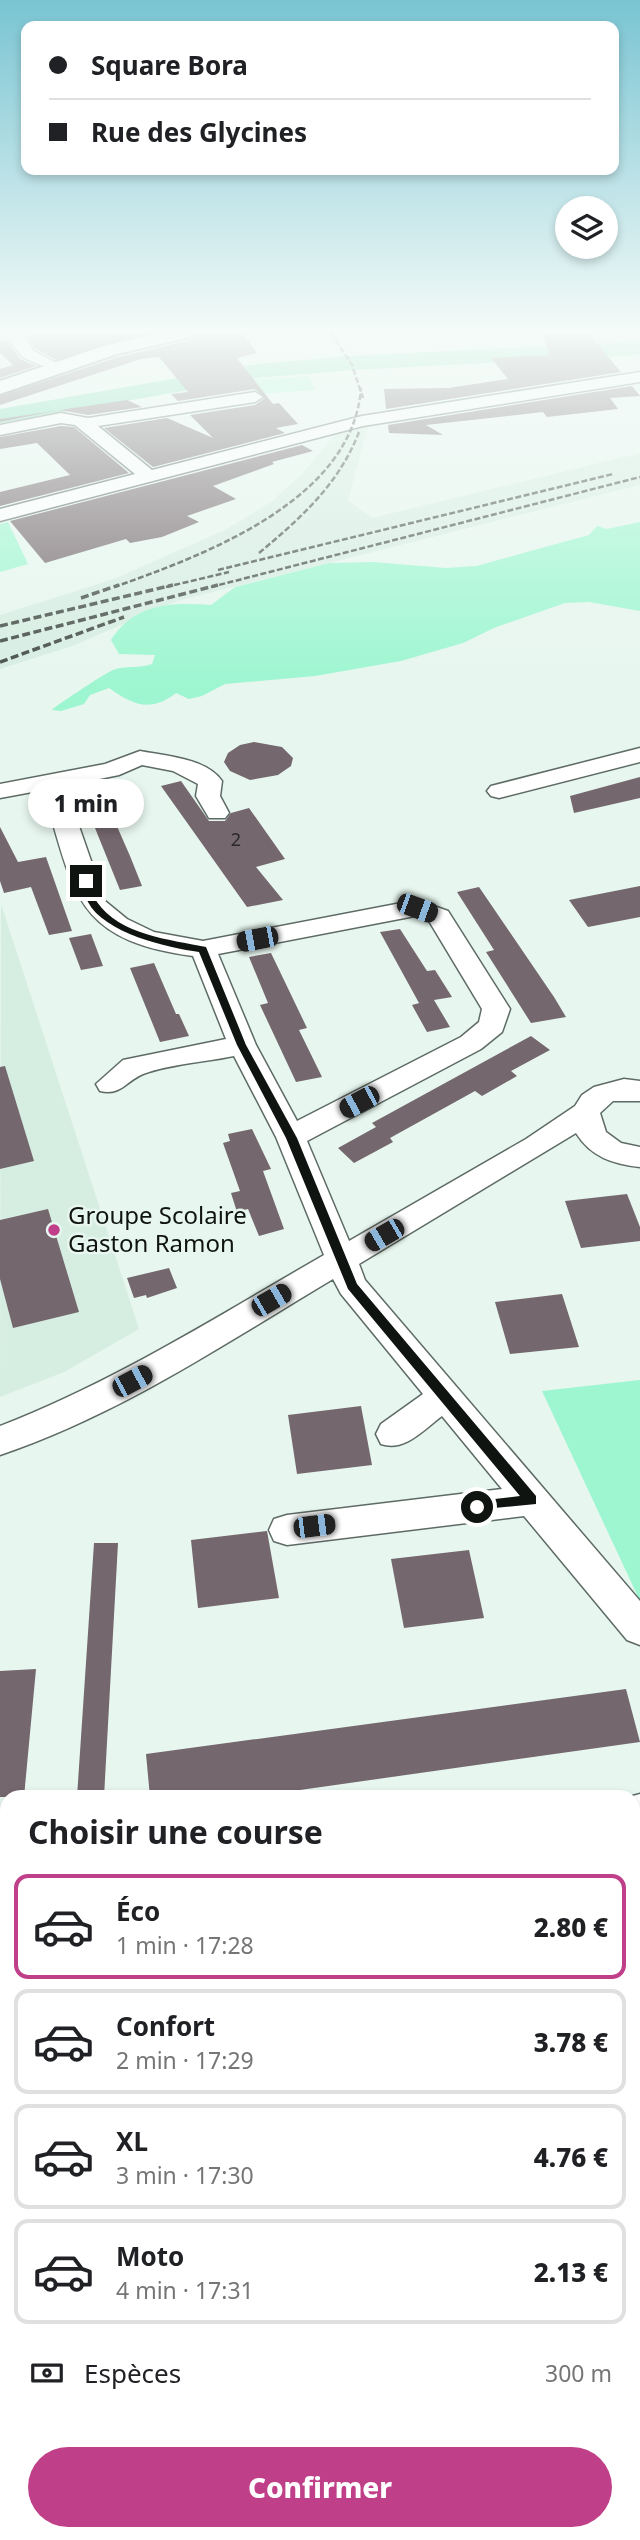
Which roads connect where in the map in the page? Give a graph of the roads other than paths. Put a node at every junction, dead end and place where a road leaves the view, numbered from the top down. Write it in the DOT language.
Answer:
graph roads {
  1 [pos="120,452"];
  2 [pos="246,452"];
  3 [pos="149,477"];
  4 [pos="0,516"];
  5 [pos="640,755"];
  6 [pos="52,782"];
  7 [pos="0,791"];
  8 [pos="499,792"];
  9 [pos="217,813"];
  10 [pos="203,949"];
  11 [pos="242,1045"];
  12 [pos="110,1084"];
  13 [pos="640,1091"];
  14 [pos="586,1112"];
  15 [pos="291,1138"];
  16 [pos="599,1143"];
  17 [pos="536,1146"];
  18 [pos="640,1157"];
  19 [pos="340,1260"];
  20 [pos="446,1395"];
  21 [pos="393,1434"];
  22 [pos="0,1441"];
  23 [pos="531,1500"];
  24 [pos="287,1530"];
  25 [pos="640,1628"];
  1 -- 3 [label="street"];
  2 -- 3 [label="street"];
  3 -- 4 [label="street"];
  5 -- 8 [label="street"];
  6 -- 7 [label="street"];
  6 -- 9 [label="street"];
  6 -- 10 [label="street"];
  10 -- 11 [label="street"];
  10 -- 15 [label="street"];
  11 -- 12 [label="street"];
  11 -- 15 [label="street"];
  13 -- 14 [label="street"];
  14 -- 16 [label="street"];
  14 -- 17 [label="street"];
  15 -- 19 [label="street"];
  16 -- 17 [label="street"];
  16 -- 18 [label="street"];
  17 -- 19 [label="street"];
  19 -- 20 [label="street"];
  19 -- 22 [label="street"];
  20 -- 21 [label="street"];
  20 -- 23 [label="street"];
  23 -- 24 [label="street"];
  23 -- 25 [label="street"];
}
